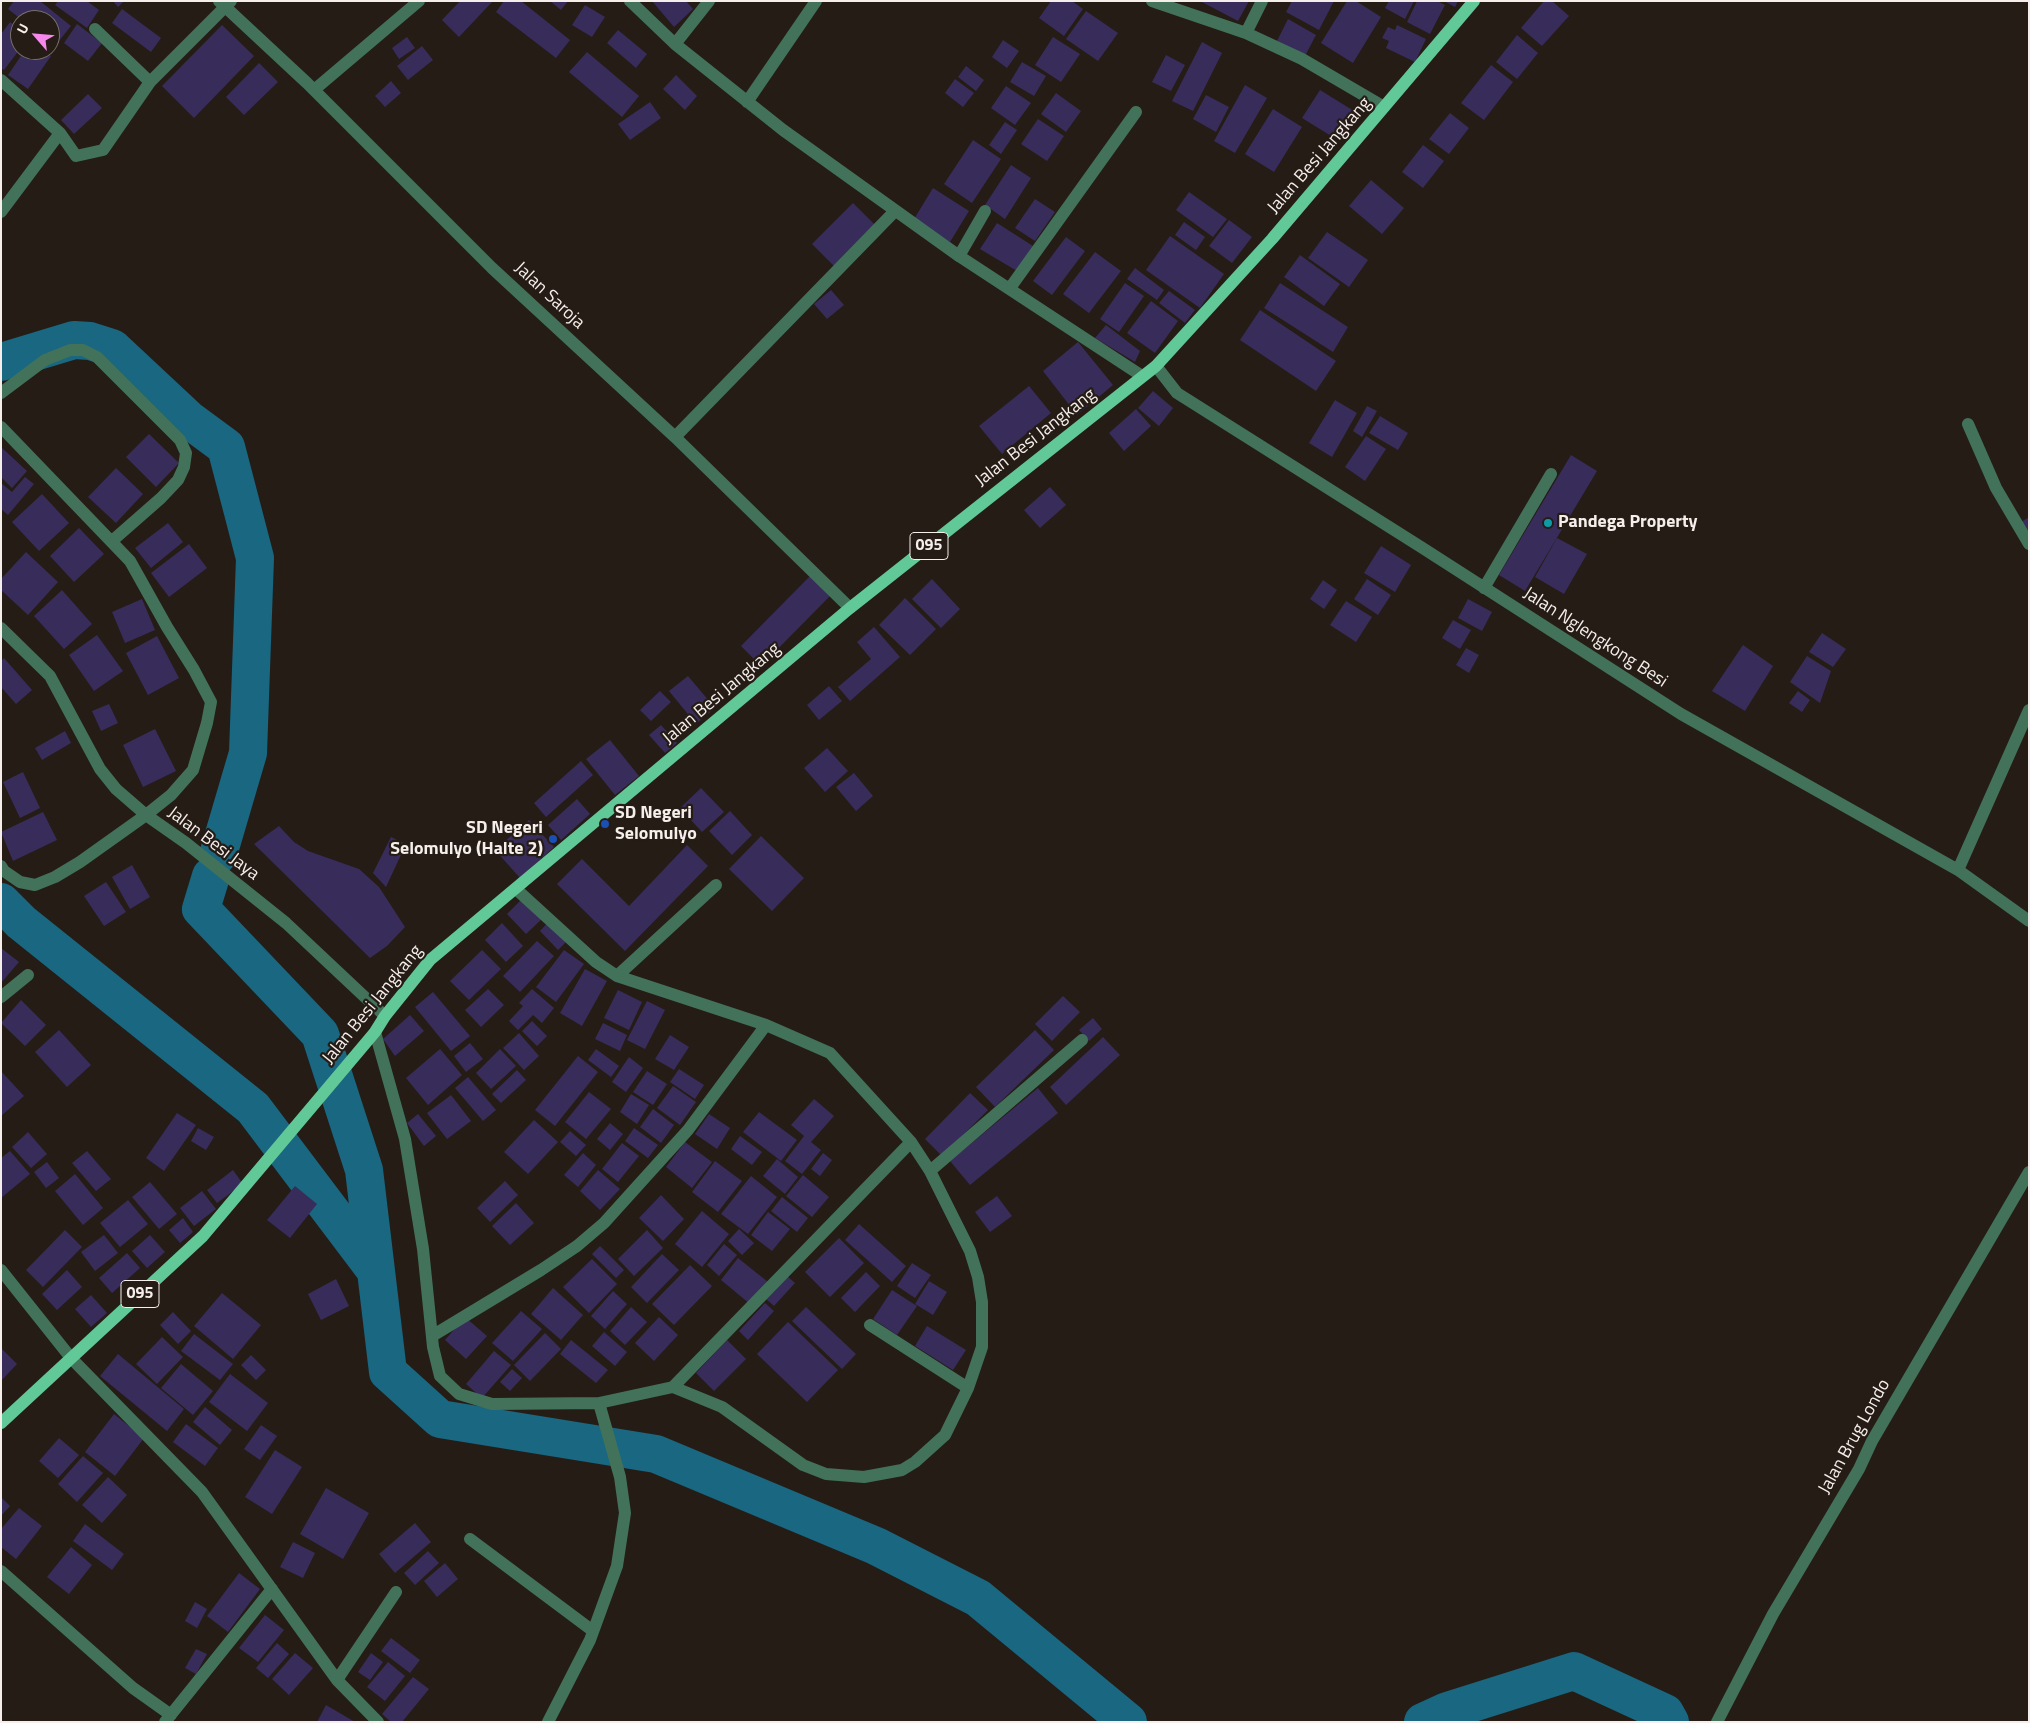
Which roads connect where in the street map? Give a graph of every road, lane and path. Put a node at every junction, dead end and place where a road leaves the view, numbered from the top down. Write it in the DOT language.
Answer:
graph roads {
  1 [pos="418,1"];
  2 [pos="709,1"];
  3 [pos="816,1"];
  4 [pos="1152,1"];
  5 [pos="1262,1"];
  6 [pos="1474,1"];
  7 [pos="225,3"];
  8 [pos="635,3"];
  9 [pos="94,29"];
  10 [pos="1246,33"];
  11 [pos="675,44"];
  12 [pos="1,80"];
  13 [pos="150,82"];
  14 [pos="314,90"];
  15 [pos="747,102"];
  16 [pos="1384,107"];
  17 [pos="1136,112"];
  18 [pos="60,133"];
  19 [pos="895,211"];
  20 [pos="985,211"];
  21 [pos="1,212"];
  22 [pos="959,256"];
  23 [pos="1010,288"];
  24 [pos="1156,366"];
  25 [pos="1142,376"];
  26 [pos="1,393"];
  27 [pos="1968,424"];
  28 [pos="1,427"];
  29 [pos="676,437"];
  30 [pos="1551,474"];
  31 [pos="112,540"];
  32 [pos="2029,544"];
  33 [pos="1484,588"];
  34 [pos="850,608"];
  35 [pos="1,628"];
  36 [pos="2029,710"];
  37 [pos="146,815"];
  38 [pos="1,866"];
  39 [pos="1958,870"];
  40 [pos="716,885"];
  41 [pos="516,889"];
  42 [pos="2029,921"];
  43 [pos="28,975"];
  44 [pos="617,976"];
  45 [pos="1,997"];
  46 [pos="385,1016"];
  47 [pos="766,1025"];
  48 [pos="375,1032"];
  49 [pos="1082,1040"];
  50 [pos="911,1142"];
  51 [pos="930,1171"];
  52 [pos="2029,1172"];
  53 [pos="1,1270"];
  54 [pos="870,1325"];
  55 [pos="432,1336"];
  56 [pos="71,1358"];
  57 [pos="673,1386"];
  58 [pos="968,1388"];
  59 [pos="599,1403"];
  60 [pos="1,1423"];
  61 [pos="470,1539"];
  62 [pos="1,1571"];
  63 [pos="272,1589"];
  64 [pos="396,1592"];
  65 [pos="593,1631"];
  66 [pos="337,1680"];
  67 [pos="168,1718"];
  68 [pos="374,1720"];
  69 [pos="548,1722"];
  70 [pos="1718,1722"];
  1 -- 14 [label="street"];
  2 -- 11 [label="street"];
  3 -- 15 [label="street"];
  4 -- 10 [label="street"];
  5 -- 10 [label="street"];
  6 -- 16 [label="main road, Jalan Besi Jangkang / 095"];
  7 -- 13 [label="street"];
  7 -- 14 [label="street, Jalan Saroja"];
  8 -- 11 [label="street"];
  9 -- 13 [label="street"];
  10 -- 16 [label="street"];
  11 -- 15 [label="street"];
  12 -- 18 [label="street"];
  13 -- 18 [label="street"];
  14 -- 29 [label="street, Jalan Saroja"];
  15 -- 19 [label="street"];
  16 -- 24 [label="main road, Jalan Besi Jangkang / 095"];
  17 -- 23 [label="street"];
  18 -- 21 [label="street"];
  19 -- 22 [label="street"];
  19 -- 29 [label="street"];
  20 -- 22 [label="street"];
  22 -- 23 [label="street"];
  23 -- 25 [label="street"];
  24 -- 25 [label="main road, Jalan Besi Jangkang / 095"];
  24 -- 33 [label="street, Jalan Nglengkong Besi"];
  25 -- 34 [label="main road, Jalan Besi Jangkang / 095"];
  26 -- 31 [label="street"];
  27 -- 32 [label="street"];
  28 -- 31 [label="street"];
  29 -- 34 [label="street, Jalan Saroja"];
  30 -- 33 [label="street"];
  31 -- 37 [label="street"];
  33 -- 39 [label="street, Jalan Nglengkong Besi"];
  34 -- 41 [label="main road, Jalan Besi Jangkang / 095"];
  35 -- 37 [label="street"];
  36 -- 39 [label="street"];
  37 -- 38 [label="street, Jalan Besi Jaya"];
  37 -- 46 [label="street, Jalan Besi Jaya"];
  39 -- 42 [label="street, Jalan Nglengkong Besi"];
  40 -- 44 [label="street"];
  41 -- 44 [label="street"];
  41 -- 46 [label="main road, Jalan Besi Jangkang / 095"];
  43 -- 45 [label="street"];
  44 -- 47 [label="street"];
  46 -- 48 [label="main road, Jalan Besi Jangkang / 095"];
  47 -- 50 [label="street"];
  47 -- 55 [label="street"];
  48 -- 55 [label="street"];
  48 -- 56 [label="main road, Jalan Besi Jangkang / 095"];
  49 -- 51 [label="street"];
  50 -- 51 [label="street"];
  50 -- 57 [label="street"];
  51 -- 58 [label="street"];
  52 -- 70 [label="street, Jalan Brug Londo"];
  53 -- 56 [label="street"];
  54 -- 58 [label="street"];
  55 -- 59 [label="street"];
  56 -- 60 [label="main road, Jalan Besi Jangkang / 095"];
  56 -- 63 [label="street"];
  57 -- 58 [label="street"];
  57 -- 59 [label="street"];
  59 -- 65 [label="street"];
  61 -- 65 [label="street"];
  62 -- 67 [label="street"];
  63 -- 66 [label="street"];
  63 -- 67 [label="street"];
  64 -- 66 [label="street"];
  65 -- 69 [label="street"];
  66 -- 68 [label="street"];
}
